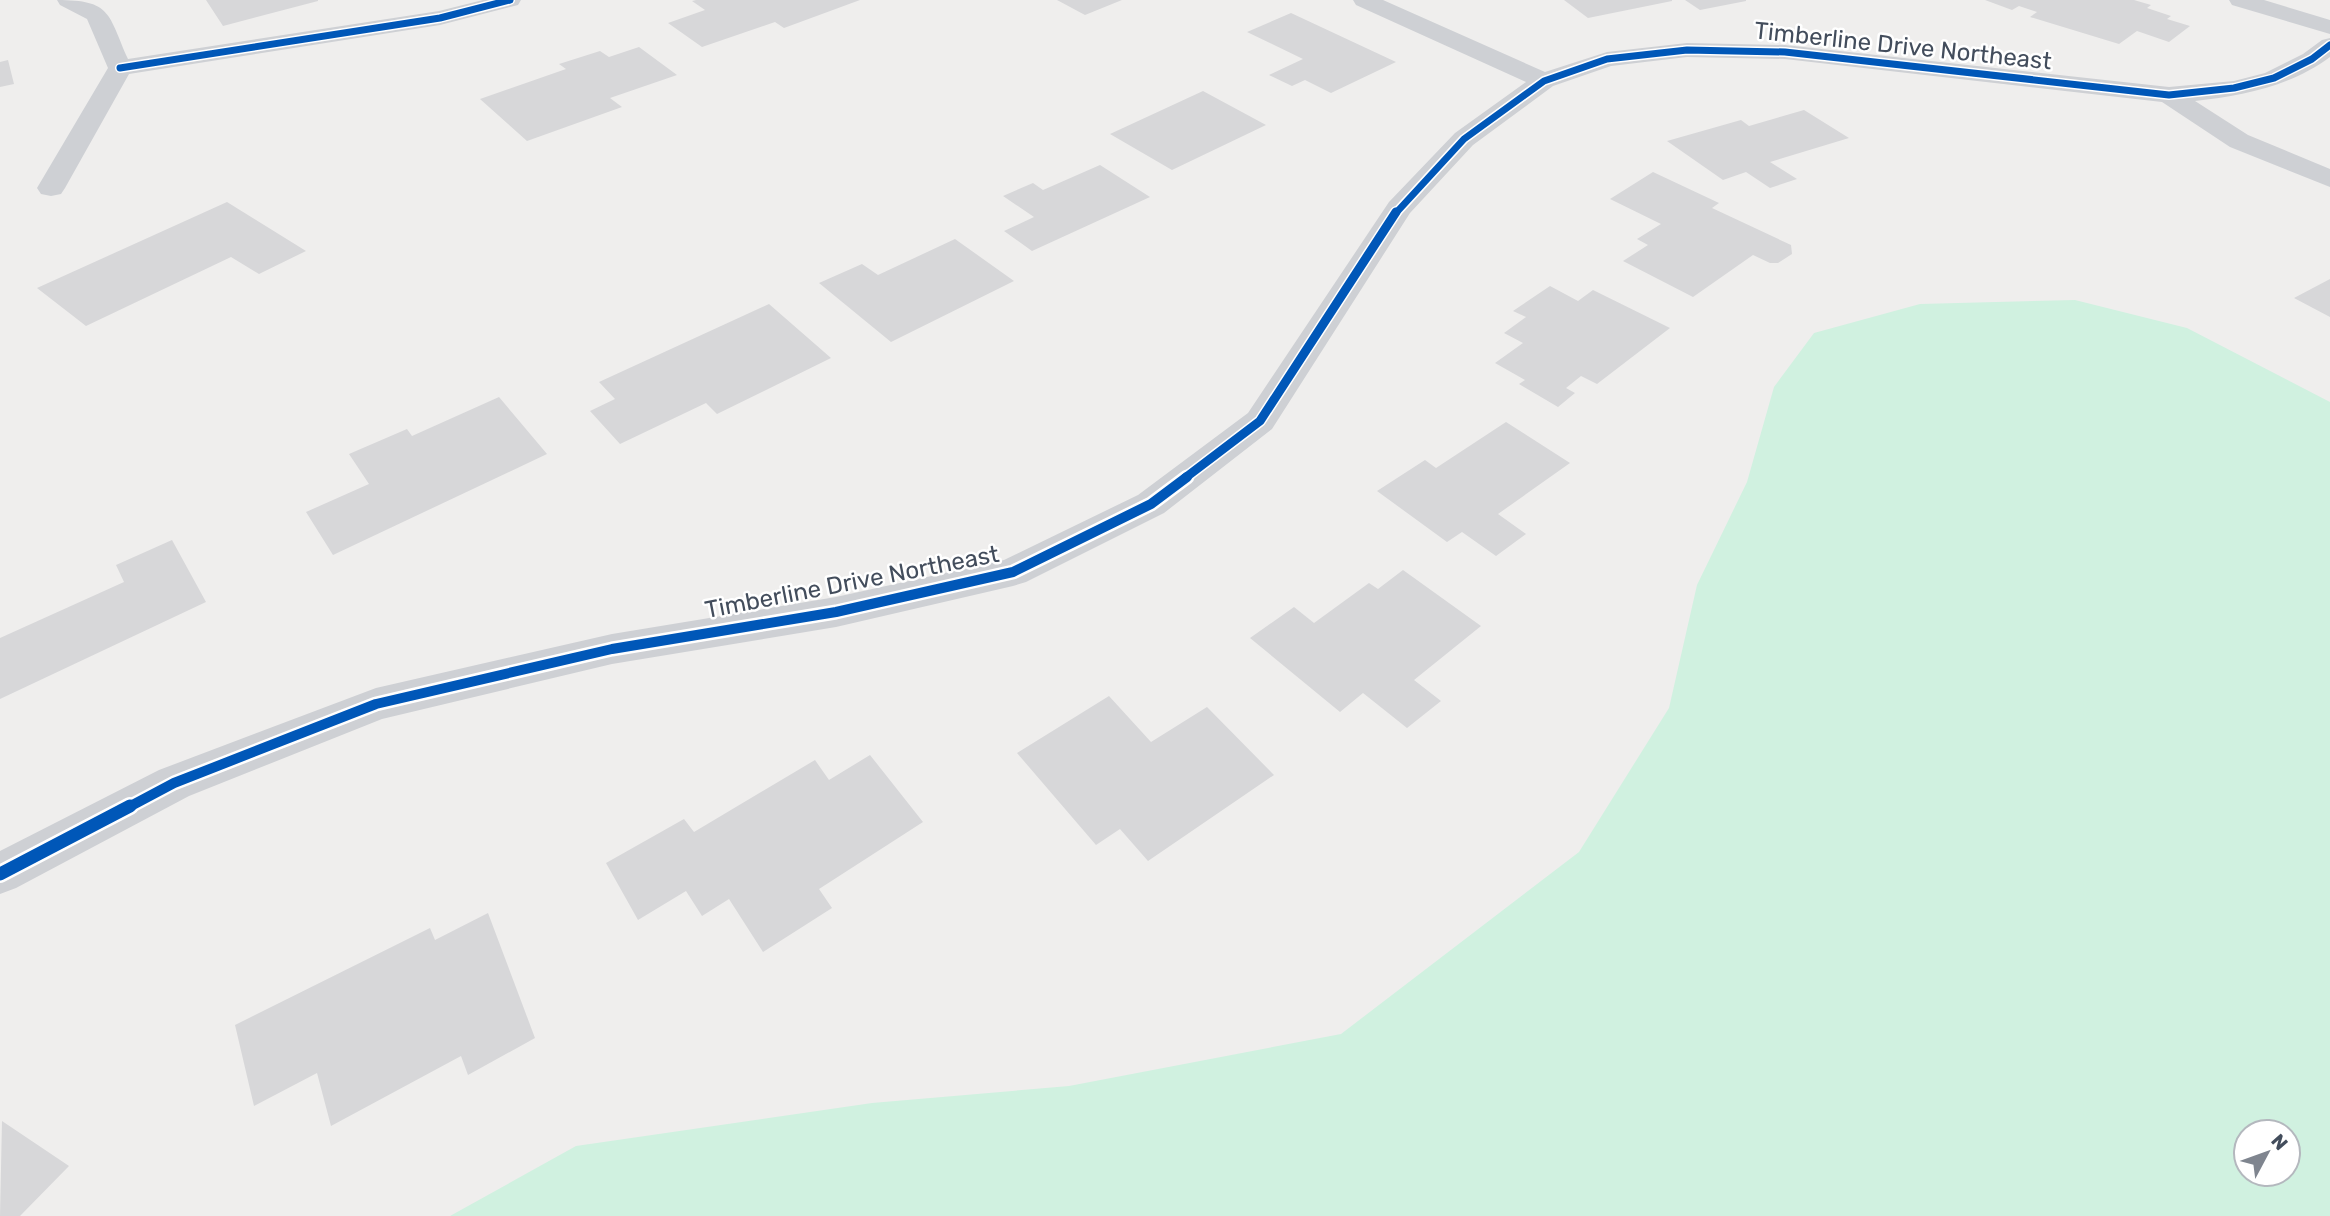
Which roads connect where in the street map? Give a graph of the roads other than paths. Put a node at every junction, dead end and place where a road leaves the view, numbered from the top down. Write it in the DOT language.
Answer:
graph roads {
  1 [pos="68,0"];
  2 [pos="510,0"];
  3 [pos="1364,0"];
  4 [pos="2240,0"];
  5 [pos="2330,27"];
  6 [pos="2330,45"];
  7 [pos="120,68"];
  8 [pos="1544,80"];
  9 [pos="2169,95"];
  10 [pos="2330,179"];
  11 [pos="51,188"];
  12 [pos="0,874"];
  1 -- 7 [label="street"];
  2 -- 7 [label="street"];
  3 -- 8 [label="street"];
  4 -- 5 [label="street"];
  6 -- 9 [label="street, Timberline Drive Northeast"];
  7 -- 11 [label="street"];
  8 -- 9 [label="street, Timberline Drive Northeast"];
  8 -- 12 [label="street, Timberline Drive Northeast"];
  9 -- 10 [label="street"];
}
